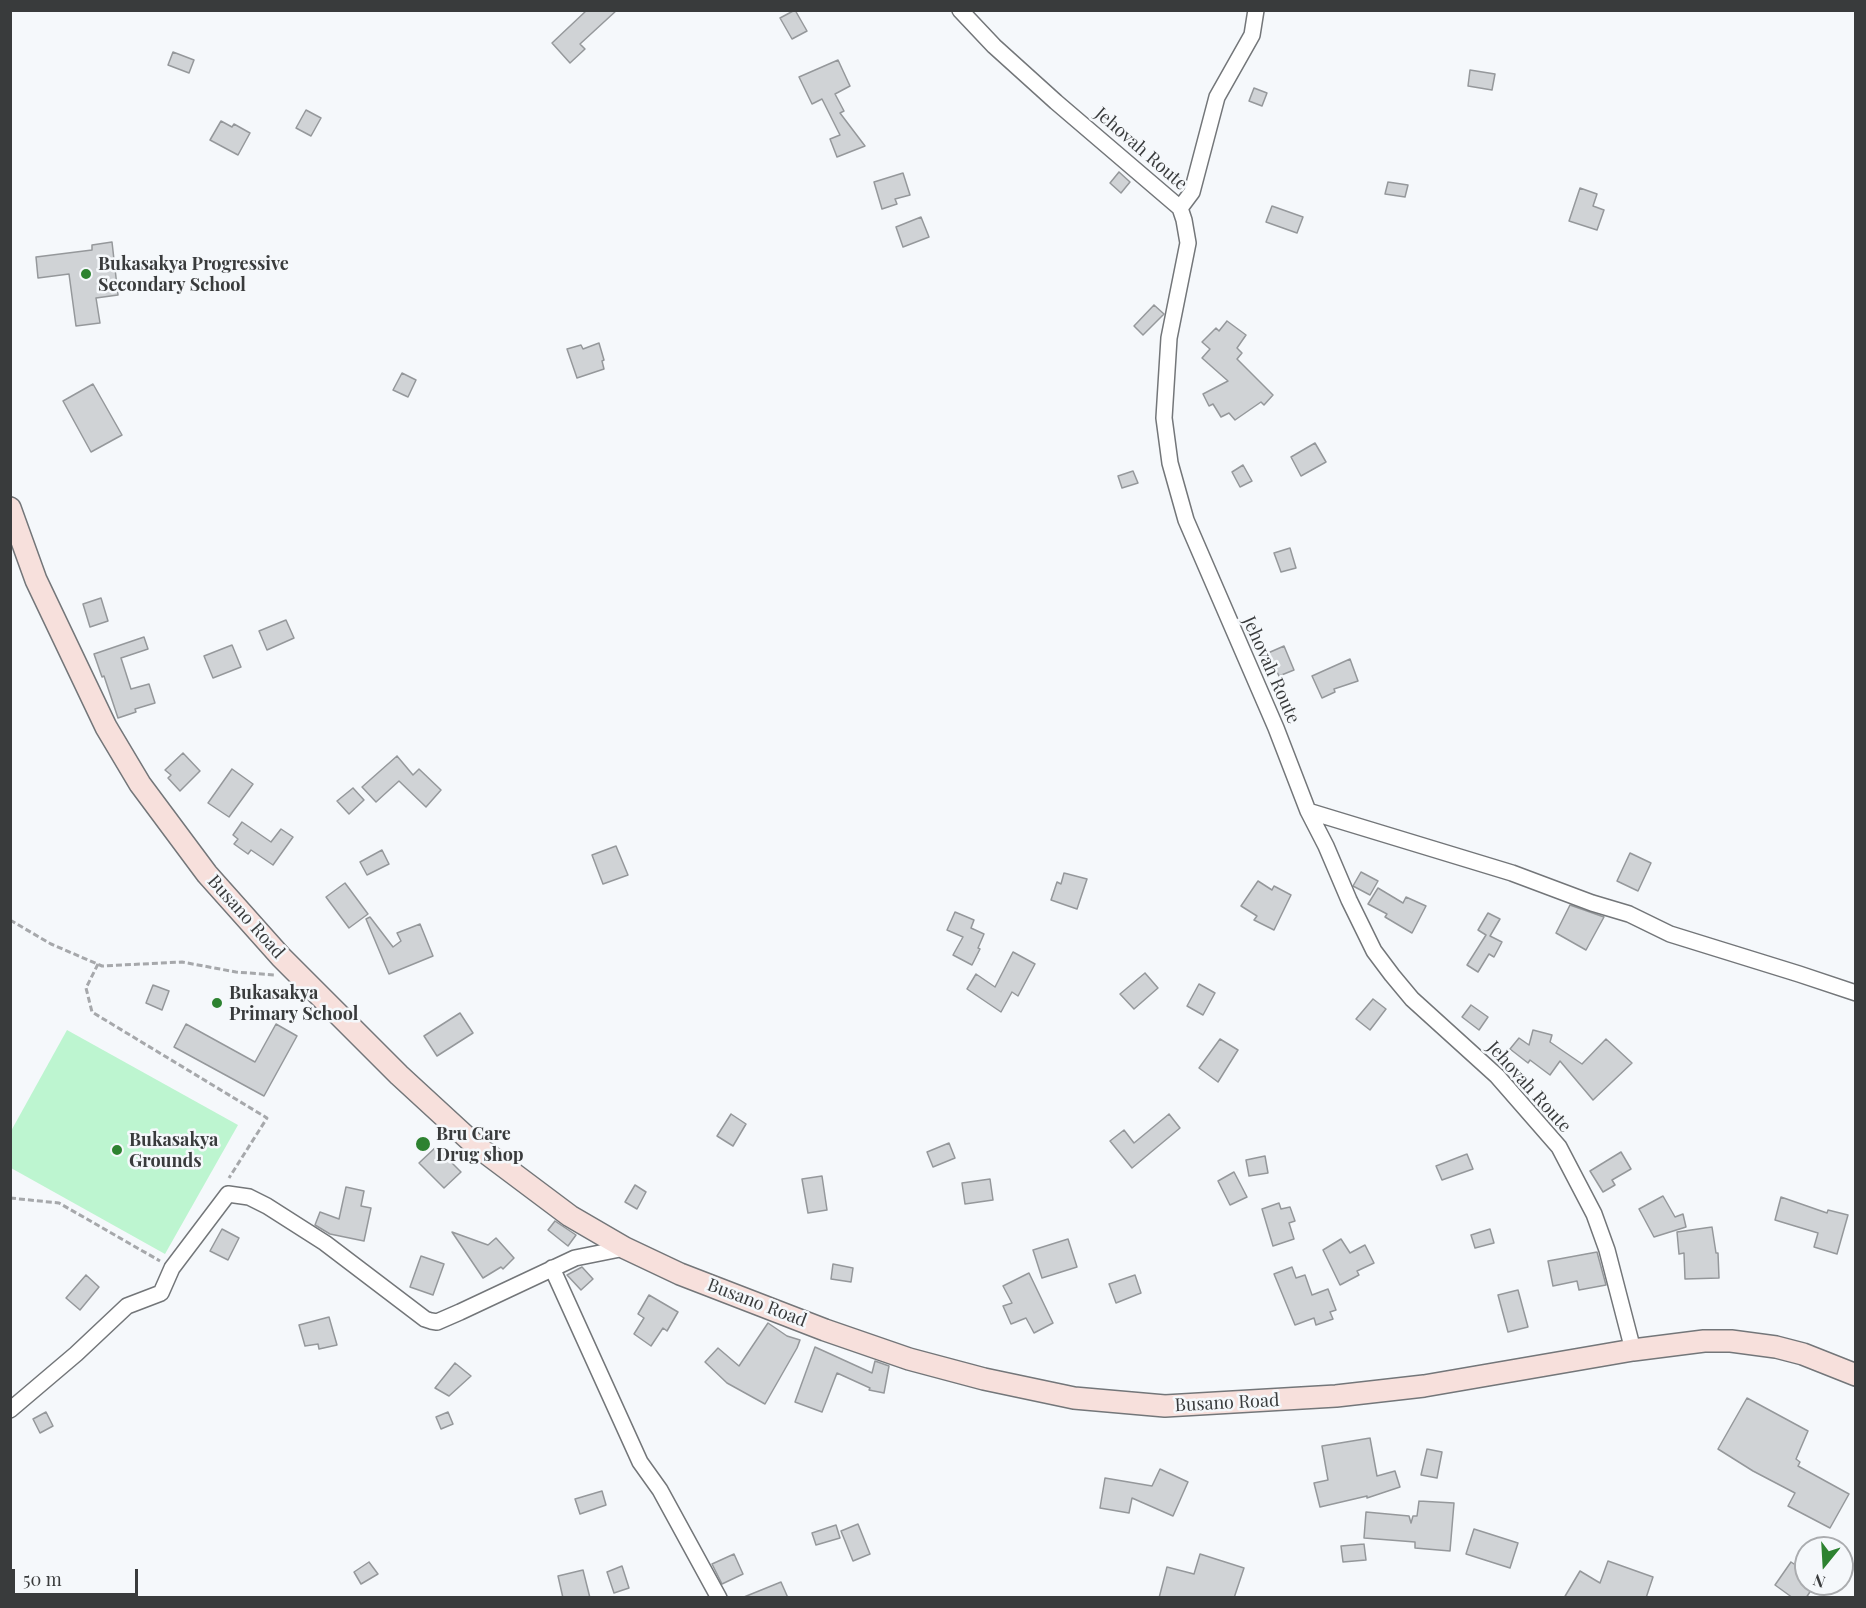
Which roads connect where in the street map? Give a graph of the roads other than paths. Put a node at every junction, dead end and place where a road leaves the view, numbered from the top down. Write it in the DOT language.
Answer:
graph roads {
  1 [pos="960,10"];
  2 [pos="1256,10"];
  3 [pos="1180,208"];
  4 [pos="10,508"];
  5 [pos="1308,811"];
  6 [pos="1856,993"];
  7 [pos="625,1248"];
  8 [pos="552,1268"];
  9 [pos="1633,1350"];
  10 [pos="1856,1375"];
  11 [pos="10,1410"];
  12 [pos="719,1598"];
  1 -- 3 [label="street, Jehovah Route"];
  2 -- 3 [label="street"];
  3 -- 5 [label="street, Jehovah Route"];
  4 -- 7 [label="street, Busano Road"];
  5 -- 6 [label="street"];
  5 -- 9 [label="street, Jehovah Route"];
  7 -- 8 [label="street"];
  7 -- 9 [label="street, Busano Road"];
  8 -- 11 [label="street"];
  8 -- 12 [label="street"];
  9 -- 10 [label="street, Busano Road"];
}
